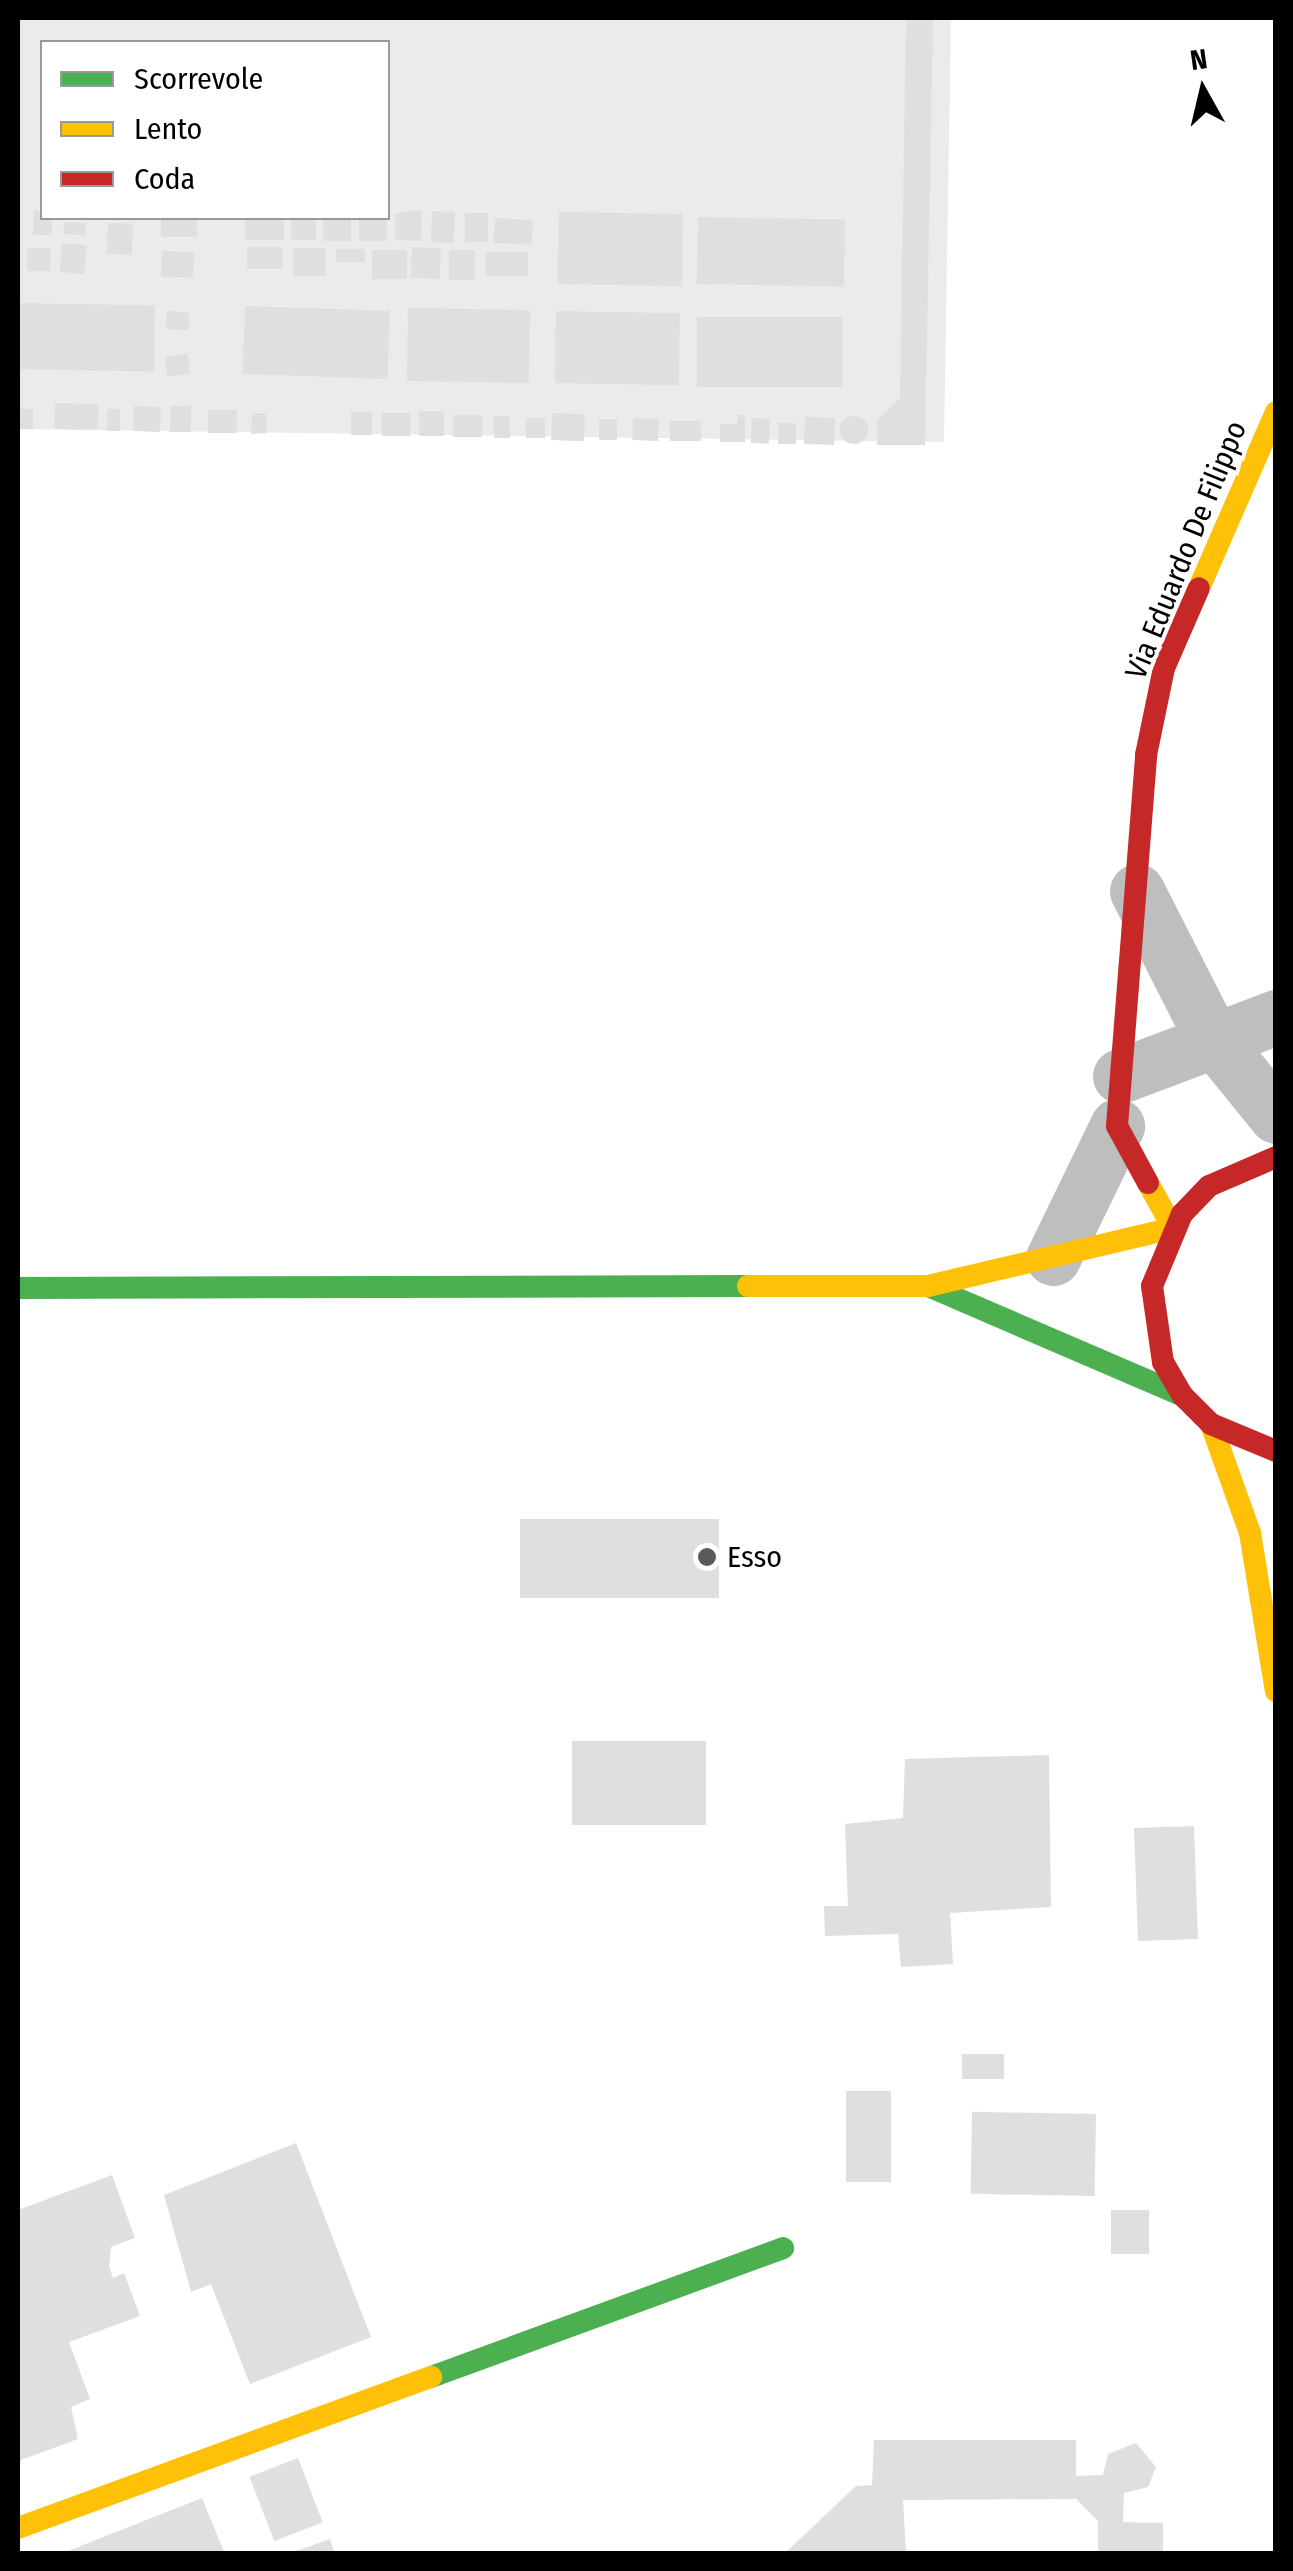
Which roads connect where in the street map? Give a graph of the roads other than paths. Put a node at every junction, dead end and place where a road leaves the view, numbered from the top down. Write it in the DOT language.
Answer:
graph roads {
  1 [pos="1276,412"];
  2 [pos="1136,891"];
  3 [pos="1276,1018"];
  4 [pos="1211,1036"];
  5 [pos="1118,1101"];
  6 [pos="1276,1116"];
  7 [pos="1276,1158"];
  8 [pos="1172,1228"];
  9 [pos="1053,1258"];
  10 [pos="928,1286"];
  11 [pos="18,1288"];
  12 [pos="1183,1396"];
  13 [pos="1212,1424"];
  14 [pos="1276,1451"];
  15 [pos="1276,1691"];
  16 [pos="783,2248"];
  17 [pos="18,2528"];
  1 -- 2 [label="main road, Via Eduardo De Filippo"];
  2 -- 4 [label="street"];
  2 -- 5 [label="main road, Via Eduardo De Filippo"];
  3 -- 4 [label="street"];
  4 -- 5 [label="street"];
  4 -- 6 [label="street"];
  5 -- 8 [label="main road"];
  5 -- 9 [label="street"];
  7 -- 8 [label="main road"];
  8 -- 9 [label="main road"];
  8 -- 12 [label="main road"];
  9 -- 10 [label="main road"];
  10 -- 11 [label="main road"];
  10 -- 12 [label="main road"];
  12 -- 13 [label="main road"];
  13 -- 14 [label="main road"];
  13 -- 15 [label="main road"];
  16 -- 17 [label="main road"];
}
